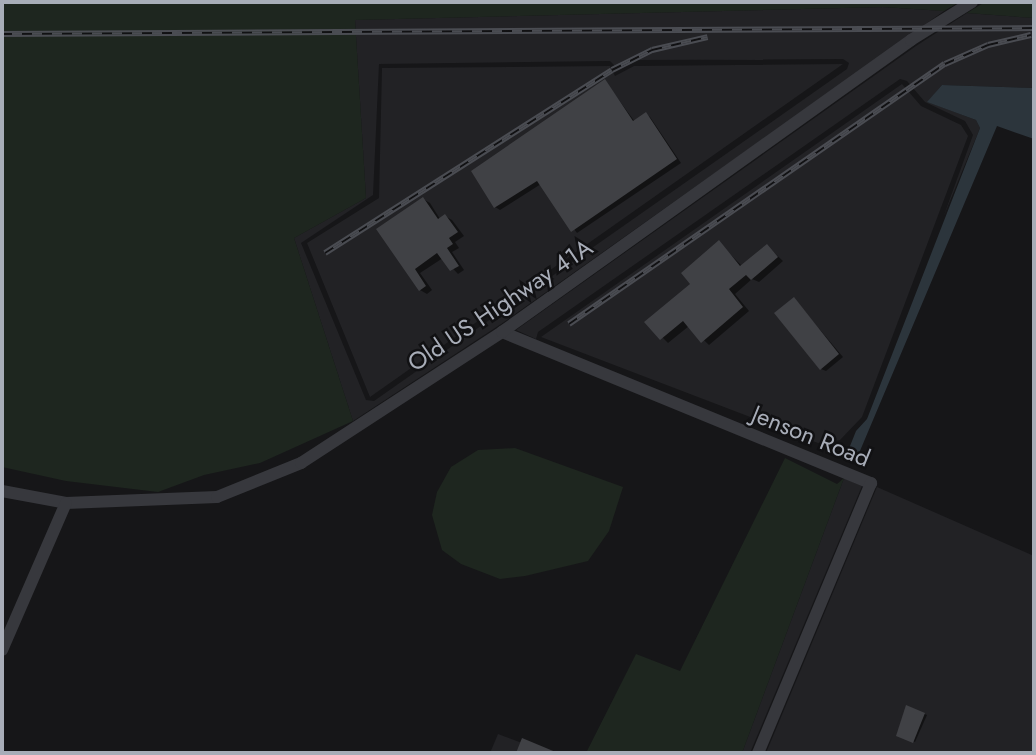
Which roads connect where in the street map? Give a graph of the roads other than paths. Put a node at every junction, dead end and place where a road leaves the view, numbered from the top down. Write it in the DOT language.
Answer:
graph roads {
  1 [pos="972,2"];
  2 [pos="502,332"];
  3 [pos="2,491"];
  4 [pos="66,503"];
  5 [pos="2,650"];
  6 [pos="758,753"];
  1 -- 2 [label="street, Old US Highway 41A"];
  2 -- 4 [label="street, Old US Highway 41A"];
  2 -- 6 [label="street, Jenson Road"];
  3 -- 4 [label="street, Old US Highway 41A"];
  4 -- 5 [label="street"];
}
